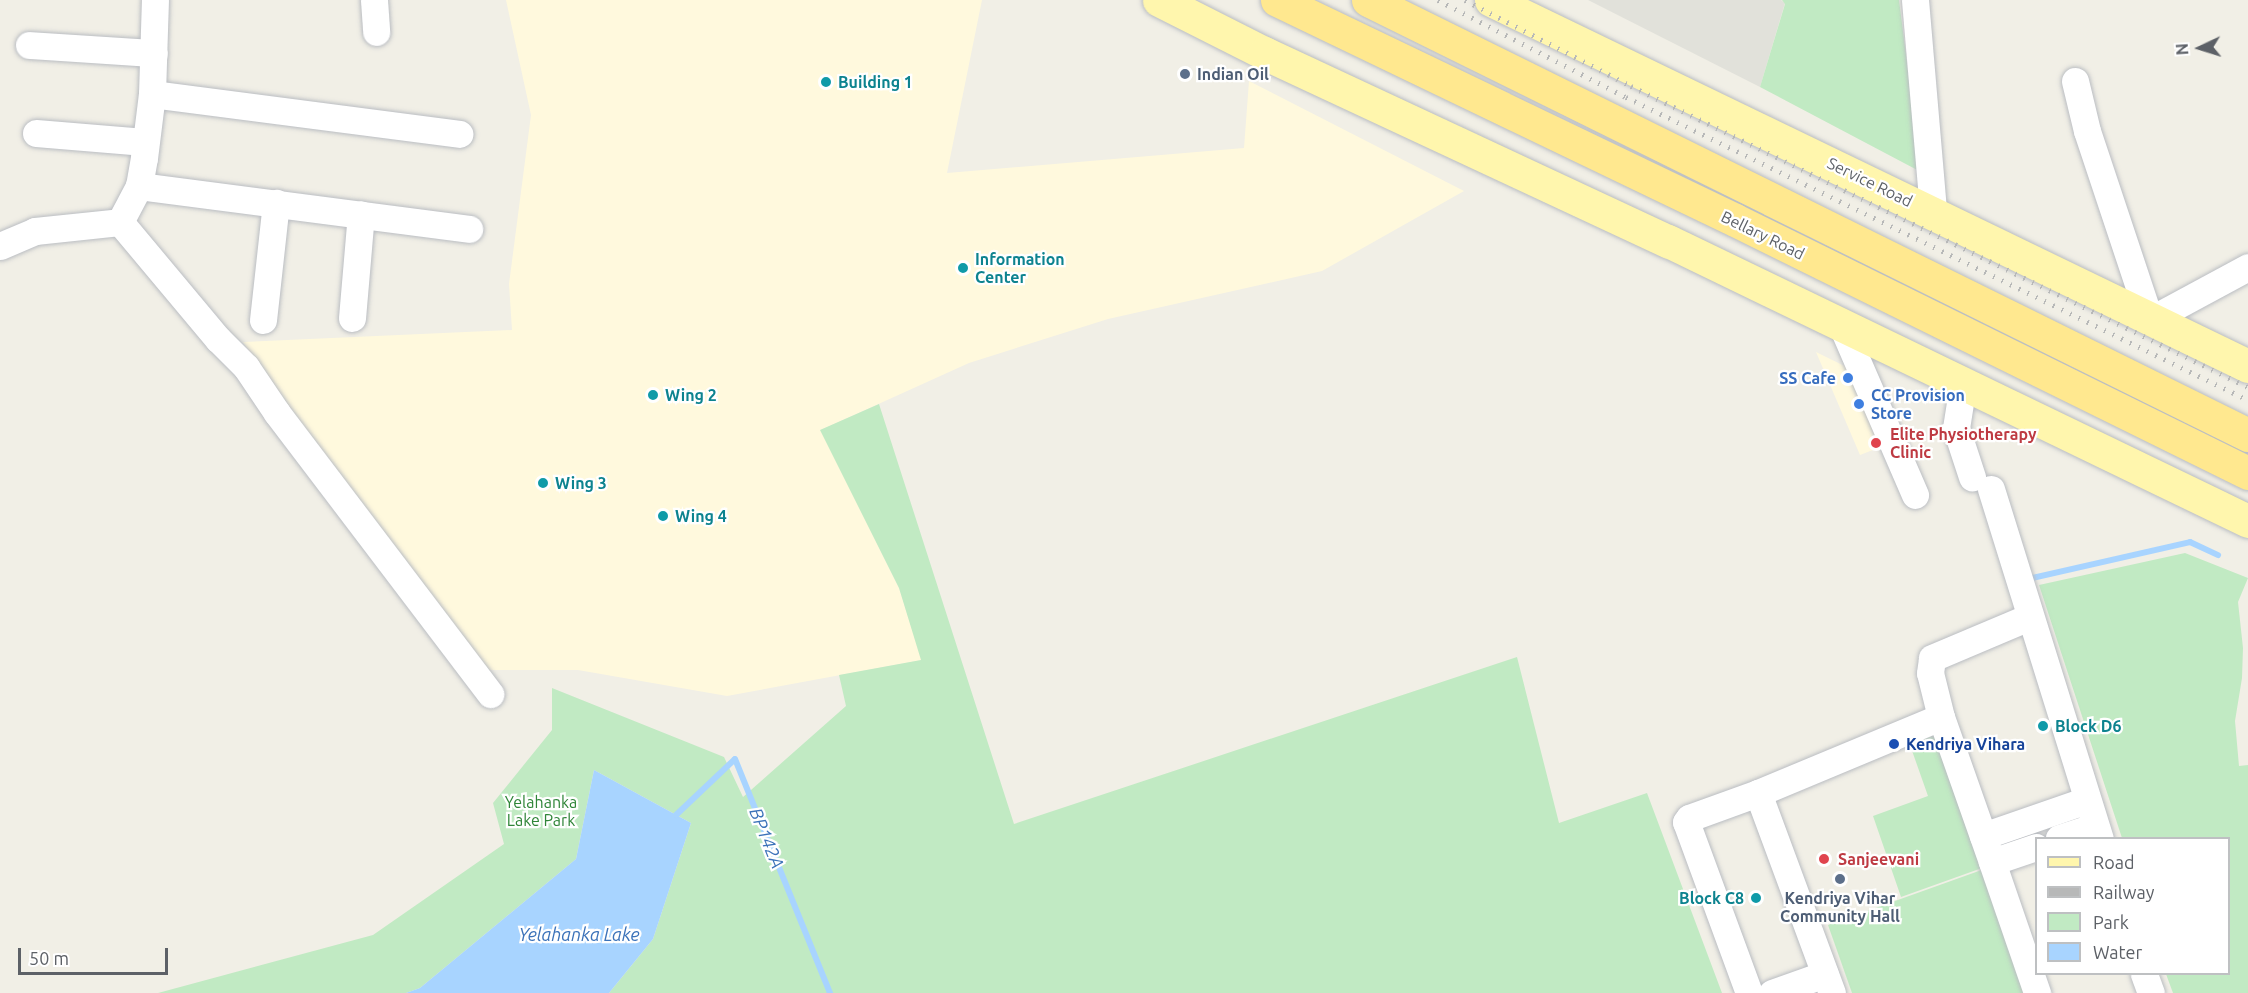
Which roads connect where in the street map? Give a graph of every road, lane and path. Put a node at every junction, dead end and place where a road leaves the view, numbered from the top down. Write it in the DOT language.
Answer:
graph roads {
  1 [pos="155,0"];
  2 [pos="374,0"];
  3 [pos="1159,0"];
  4 [pos="1277,0"];
  5 [pos="1368,0"];
  6 [pos="1491,0"];
  7 [pos="1915,0"];
  8 [pos="376,32"];
  9 [pos="29,45"];
  10 [pos="154,53"];
  11 [pos="2075,81"];
  12 [pos="152,94"];
  13 [pos="36,133"];
  14 [pos="459,134"];
  15 [pos="145,142"];
  16 [pos="139,186"];
  17 [pos="276,203"];
  18 [pos="1934,212"];
  19 [pos="361,214"];
  20 [pos="120,222"];
  21 [pos="469,229"];
  22 [pos="0,246"];
  23 [pos="2248,267"];
  24 [pos="352,318"];
  25 [pos="263,320"];
  26 [pos="2150,320"];
  27 [pos="1842,326"];
  28 [pos="2248,366"];
  29 [pos="1970,388"];
  30 [pos="2248,435"];
  31 [pos="2248,474"];
  32 [pos="1982,483"];
  33 [pos="1915,495"];
  34 [pos="2248,521"];
  35 [pos="2024,618"];
  36 [pos="490,694"];
  37 [pos="1941,717"];
  38 [pos="1758,793"];
  39 [pos="2087,800"];
  40 [pos="2097,832"];
  41 [pos="1983,836"];
  42 [pos="2065,837"];
  43 [pos="2035,848"];
  44 [pos="1992,862"];
  45 [pos="2144,975"];
  46 [pos="1828,983"];
  47 [pos="1749,993"];
  48 [pos="1772,993"];
  49 [pos="2037,993"];
  50 [pos="2151,993"];
  1 -- 10 [label="street"];
  2 -- 8 [label="street"];
  3 -- 27 [label="main road"];
  4 -- 31 [label="highway, Bellary Road"];
  5 -- 30 [label="highway, Bellary Road"];
  6 -- 18 [label="main road, Service Road"];
  7 -- 18 [label="street"];
  9 -- 10 [label="street"];
  10 -- 12 [label="street"];
  11 -- 26 [label="street"];
  12 -- 14 [label="street"];
  12 -- 15 [label="street"];
  13 -- 15 [label="street"];
  15 -- 16 [label="street"];
  16 -- 17 [label="street"];
  16 -- 20 [label="street"];
  17 -- 19 [label="street"];
  17 -- 25 [label="street"];
  18 -- 26 [label="main road, Service Road"];
  19 -- 21 [label="street"];
  19 -- 24 [label="street"];
  20 -- 22 [label="street"];
  20 -- 36 [label="street"];
  23 -- 26 [label="street"];
  26 -- 28 [label="main road, Service Road"];
  27 -- 29 [label="main road"];
  27 -- 33 [label="street"];
  29 -- 32 [label="street"];
  29 -- 32 [label="street"];
  29 -- 34 [label="main road"];
  32 -- 35 [label="street"];
  35 -- 37 [label="street"];
  35 -- 39 [label="street"];
  37 -- 38 [label="street"];
  37 -- 41 [label="street"];
  38 -- 46 [label="street"];
  38 -- 47 [label="street"];
  39 -- 40 [label="street"];
  39 -- 41 [label="street"];
  40 -- 42 [label="street"];
  41 -- 44 [label="street"];
  43 -- 44 [label="street"];
  44 -- 49 [label="street"];
  45 -- 50 [label="street"];
  46 -- 48 [label="street"];
}
